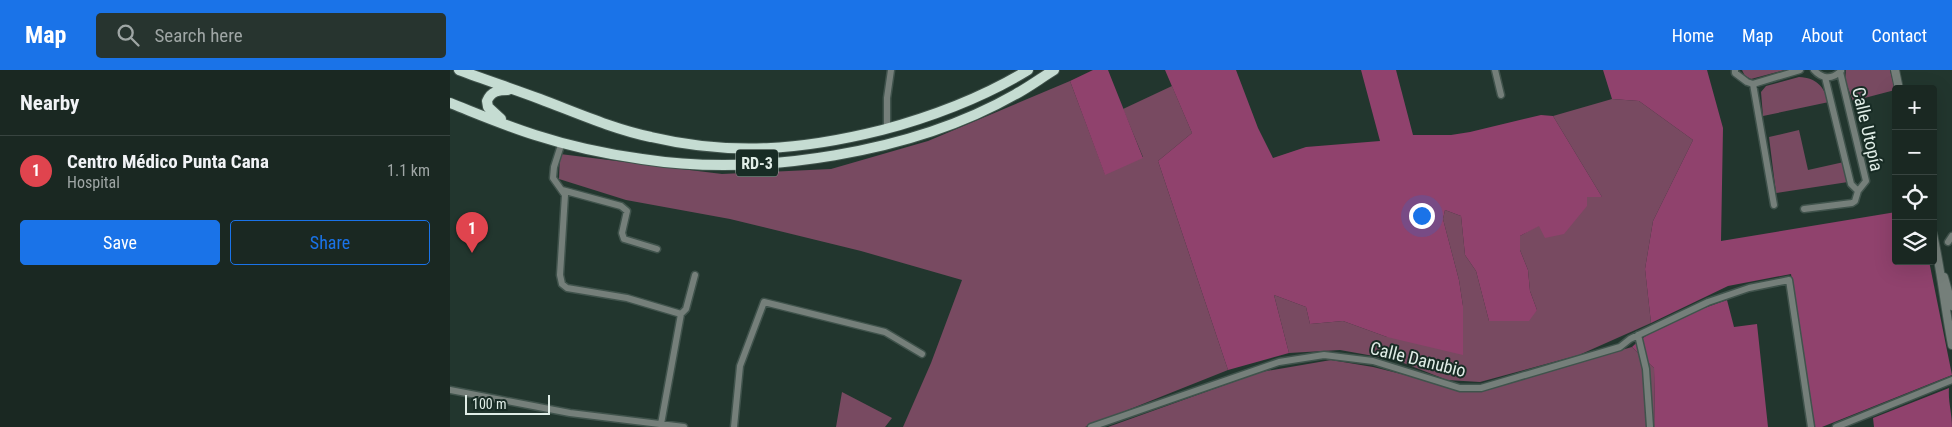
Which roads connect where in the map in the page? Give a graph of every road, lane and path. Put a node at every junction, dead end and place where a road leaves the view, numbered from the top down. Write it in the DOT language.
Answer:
graph roads {
  1 [pos="460,70"];
  2 [pos="891,70"];
  3 [pos="1015,70"];
  4 [pos="1028,70"];
  5 [pos="1054,70"];
  6 [pos="1495,70"];
  7 [pos="1734,70"];
  8 [pos="1800,70"];
  9 [pos="1814,70"];
  10 [pos="1895,70"];
  11 [pos="1840,71"];
  12 [pos="1825,77"];
  13 [pos="1753,84"];
  14 [pos="1899,85"];
  15 [pos="514,90"];
  16 [pos="1501,95"];
  17 [pos="450,103"];
  18 [pos="921,119"];
  19 [pos="507,124"];
  20 [pos="887,129"];
  21 [pos="562,142"];
  22 [pos="562,190"];
  23 [pos="1858,191"];
  24 [pos="1774,205"];
  25 [pos="1804,209"];
  26 [pos="657,249"];
  27 [pos="1937,252"];
  28 [pos="1941,269"];
  29 [pos="695,276"];
  30 [pos="1952,306"];
  31 [pos="681,314"];
  32 [pos="1638,335"];
  33 [pos="1952,344"];
  34 [pos="922,354"];
  35 [pos="1952,380"];
  36 [pos="450,390"];
  37 [pos="661,424"];
  38 [pos="684,427"];
  39 [pos="734,427"];
  40 [pos="1091,427"];
  41 [pos="1650,427"];
  42 [pos="1811,427"];
  43 [pos="1836,427"];
  1 -- 15 [label="highway, RD-3"];
  2 -- 20 [label="street"];
  3 -- 18 [label="highway"];
  4 -- 18 [label="highway, RD-3"];
  5 -- 21 [label="highway, RD-3"];
  6 -- 16 [label="street"];
  7 -- 13 [label="street"];
  8 -- 13 [label="street"];
  9 -- 12 [label="street"];
  10 -- 14 [label="street"];
  11 -- 12 [label="street"];
  11 -- 23 [label="street, Calle Utopía"];
  12 -- 23 [label="street, Calle Utopía"];
  13 -- 24 [label="street"];
  15 -- 19 [label="highway"];
  15 -- 20 [label="highway, RD-3"];
  17 -- 19 [label="highway, RD-3"];
  18 -- 20 [label="highway, RD-3"];
  19 -- 21 [label="highway, RD-3"];
  21 -- 22 [label="street"];
  22 -- 26 [label="street"];
  22 -- 31 [label="street"];
  23 -- 25 [label="street, Calle Utopía"];
  27 -- 28 [label="street"];
  28 -- 30 [label="street"];
  28 -- 33 [label="street"];
  29 -- 31 [label="street"];
  31 -- 37 [label="street"];
  32 -- 40 [label="street, Calle Danubio"];
  32 -- 41 [label="street"];
  32 -- 42 [label="street, Calle Danubio"];
  34 -- 39 [label="street"];
  35 -- 43 [label="street"];
  36 -- 37 [label="street"];
  37 -- 38 [label="street"];
}
